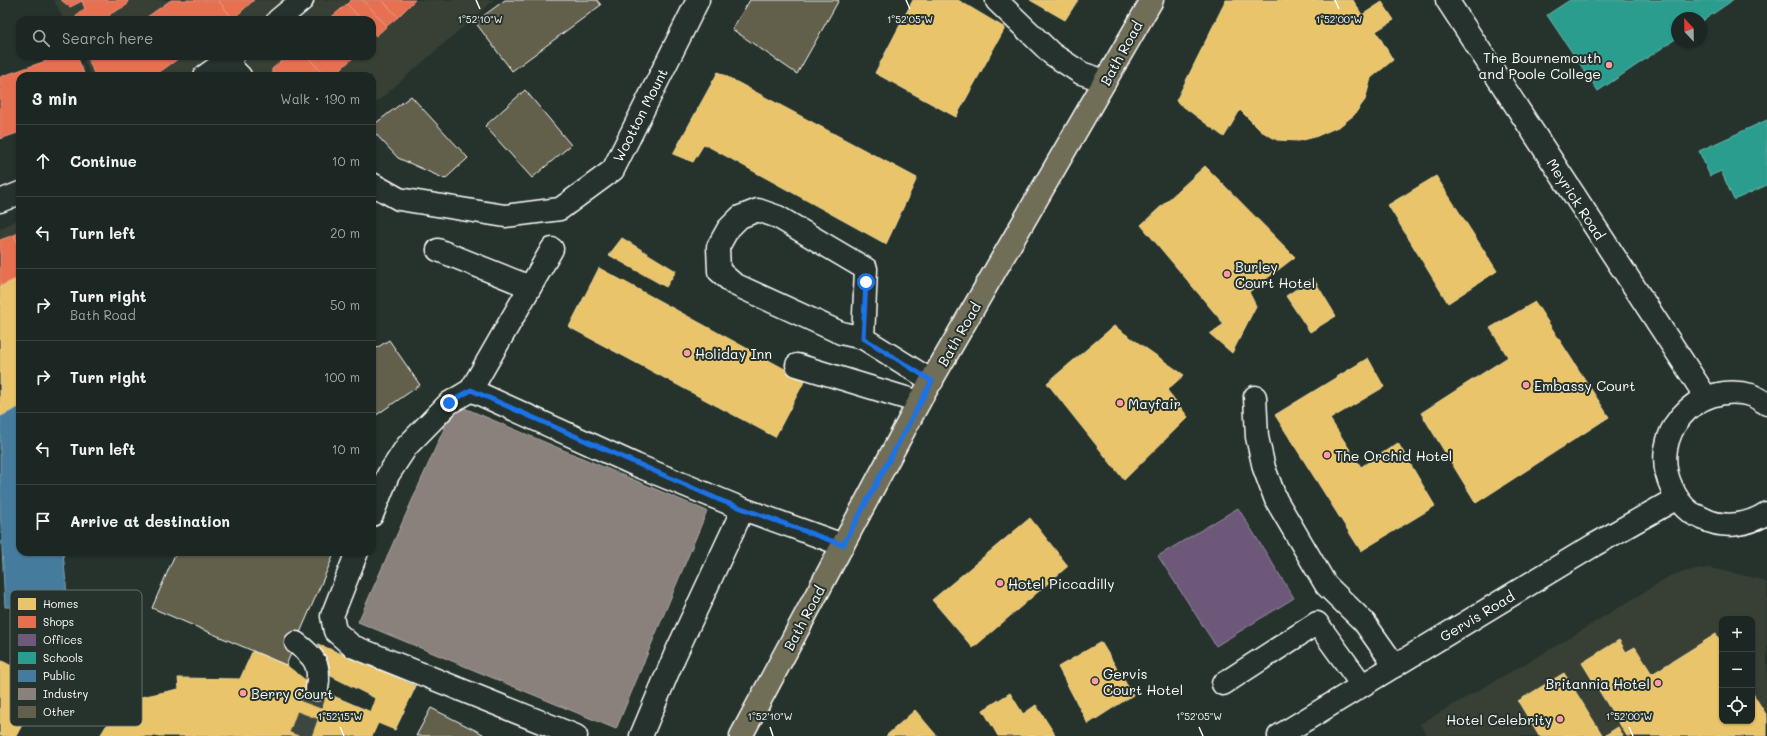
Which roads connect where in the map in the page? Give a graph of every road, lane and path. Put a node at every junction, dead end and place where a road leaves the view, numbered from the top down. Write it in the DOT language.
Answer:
graph roads {
  1 [pos="302,0"];
  2 [pos="698,0"];
  3 [pos="1152,0"];
  4 [pos="997,1"];
  5 [pos="1453,2"];
  6 [pos="283,16"];
  7 [pos="233,65"];
  8 [pos="215,72"];
  9 [pos="1105,81"];
  10 [pos="376,186"];
  11 [pos="16,195"];
  12 [pos="0,201"];
  13 [pos="552,249"];
  14 [pos="438,250"];
  15 [pos="530,286"];
  16 [pos="863,338"];
  17 [pos="797,365"];
  18 [pos="932,381"];
  19 [pos="471,390"];
  20 [pos="1255,397"];
  21 [pos="1706,397"];
  22 [pos="919,402"];
  23 [pos="1767,404"];
  24 [pos="1677,498"];
  25 [pos="376,505"];
  26 [pos="743,509"];
  27 [pos="1767,513"];
  28 [pos="843,545"];
  29 [pos="355,556"];
  30 [pos="296,643"];
  31 [pos="1395,666"];
  32 [pos="1223,684"];
  33 [pos="1362,685"];
  34 [pos="317,689"];
  35 [pos="576,736"];
  36 [pos="641,736"];
  37 [pos="741,736"];
  38 [pos="1279,736"];
  1 -- 6 [label="street"];
  2 -- 10 [label="street, Wootton Mount"];
  3 -- 9 [label="main road, Bath Road"];
  4 -- 9 [label="street"];
  5 -- 21 [label="street, Meyrick Road"];
  7 -- 8 [label="street"];
  9 -- 18 [label="main road, Bath Road"];
  11 -- 12 [label="street"];
  13 -- 15 [label="street"];
  14 -- 15 [label="street"];
  15 -- 19 [label="street"];
  16 -- 16 [label="street"];
  16 -- 18 [label="street"];
  17 -- 22 [label="street"];
  18 -- 22 [label="main road, Bath Road"];
  19 -- 25 [label="street"];
  19 -- 26 [label="street"];
  20 -- 31 [label="street"];
  21 -- 23 [label="street"];
  21 -- 24 [label="street"];
  22 -- 28 [label="main road, Bath Road"];
  24 -- 27 [label="street"];
  24 -- 31 [label="street, Gervis Road"];
  26 -- 28 [label="street"];
  26 -- 36 [label="street"];
  28 -- 37 [label="main road, Bath Road"];
  29 -- 35 [label="street"];
  30 -- 34 [label="street"];
  31 -- 33 [label="street, Gervis Road"];
  32 -- 33 [label="street"];
  33 -- 38 [label="street, Gervis Road"];
}
